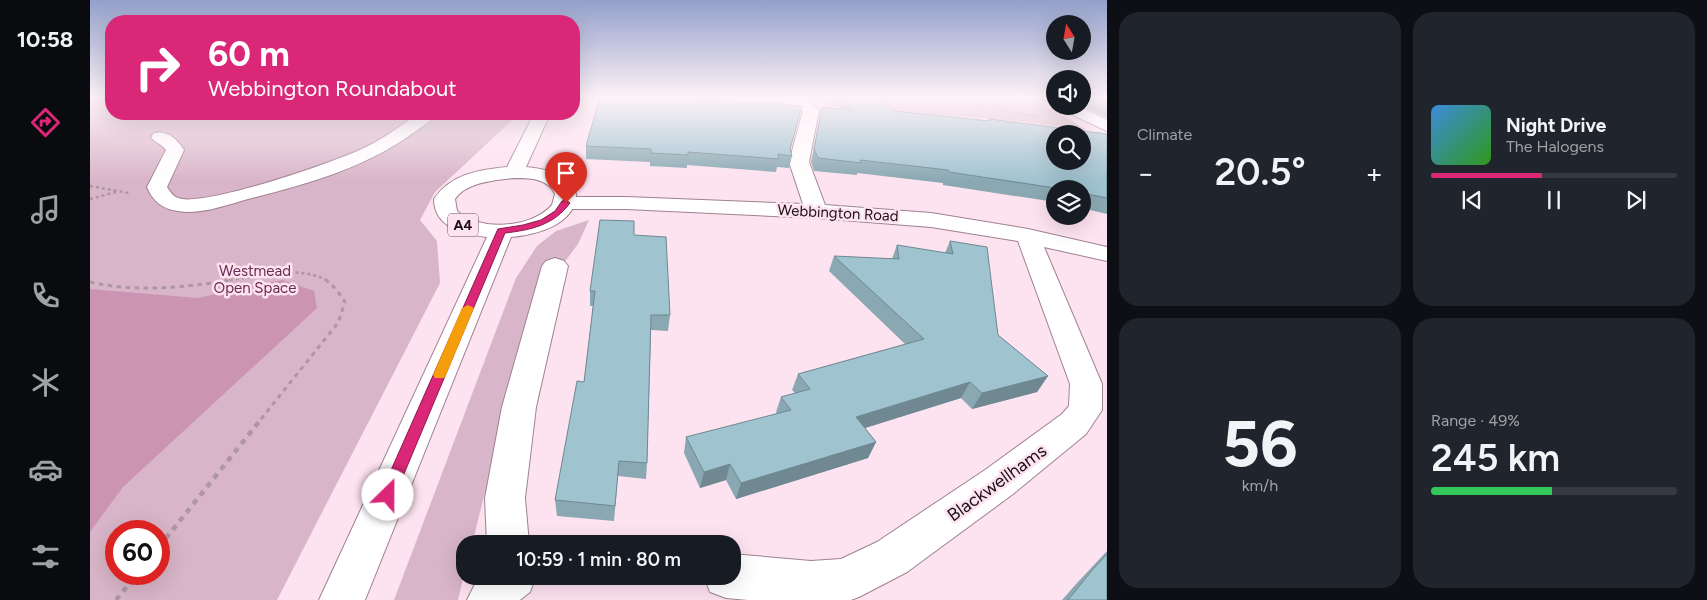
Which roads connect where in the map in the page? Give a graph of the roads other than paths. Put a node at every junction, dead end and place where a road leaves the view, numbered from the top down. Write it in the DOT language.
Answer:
graph roads {
  1 [pos="414,125"];
  2 [pos="537,125"];
  3 [pos="808,125"];
  4 [pos="160,137"];
  5 [pos="514,172"];
  6 [pos="566,203"];
  7 [pos="816,212"];
  8 [pos="502,231"];
  9 [pos="1028,236"];
  10 [pos="1107,254"];
  11 [pos="555,266"];
  12 [pos="507,535"];
  13 [pos="741,577"];
  14 [pos="503,585"];
  15 [pos="342,600"];
  16 [pos="490,600"];
  1 -- 4 [label="street"];
  2 -- 5 [label="street"];
  3 -- 7 [label="street"];
  5 -- 6 [label="street, A4"];
  5 -- 8 [label="street, A4"];
  6 -- 7 [label="street, Webbington Road"];
  6 -- 8 [label="street, A4"];
  7 -- 9 [label="street, Webbington Road"];
  8 -- 15 [label="street, A4"];
  9 -- 10 [label="street, Webbington Road"];
  9 -- 13 [label="street, Blackwellhams"];
  11 -- 12 [label="street"];
  14 -- 16 [label="street"];
}
